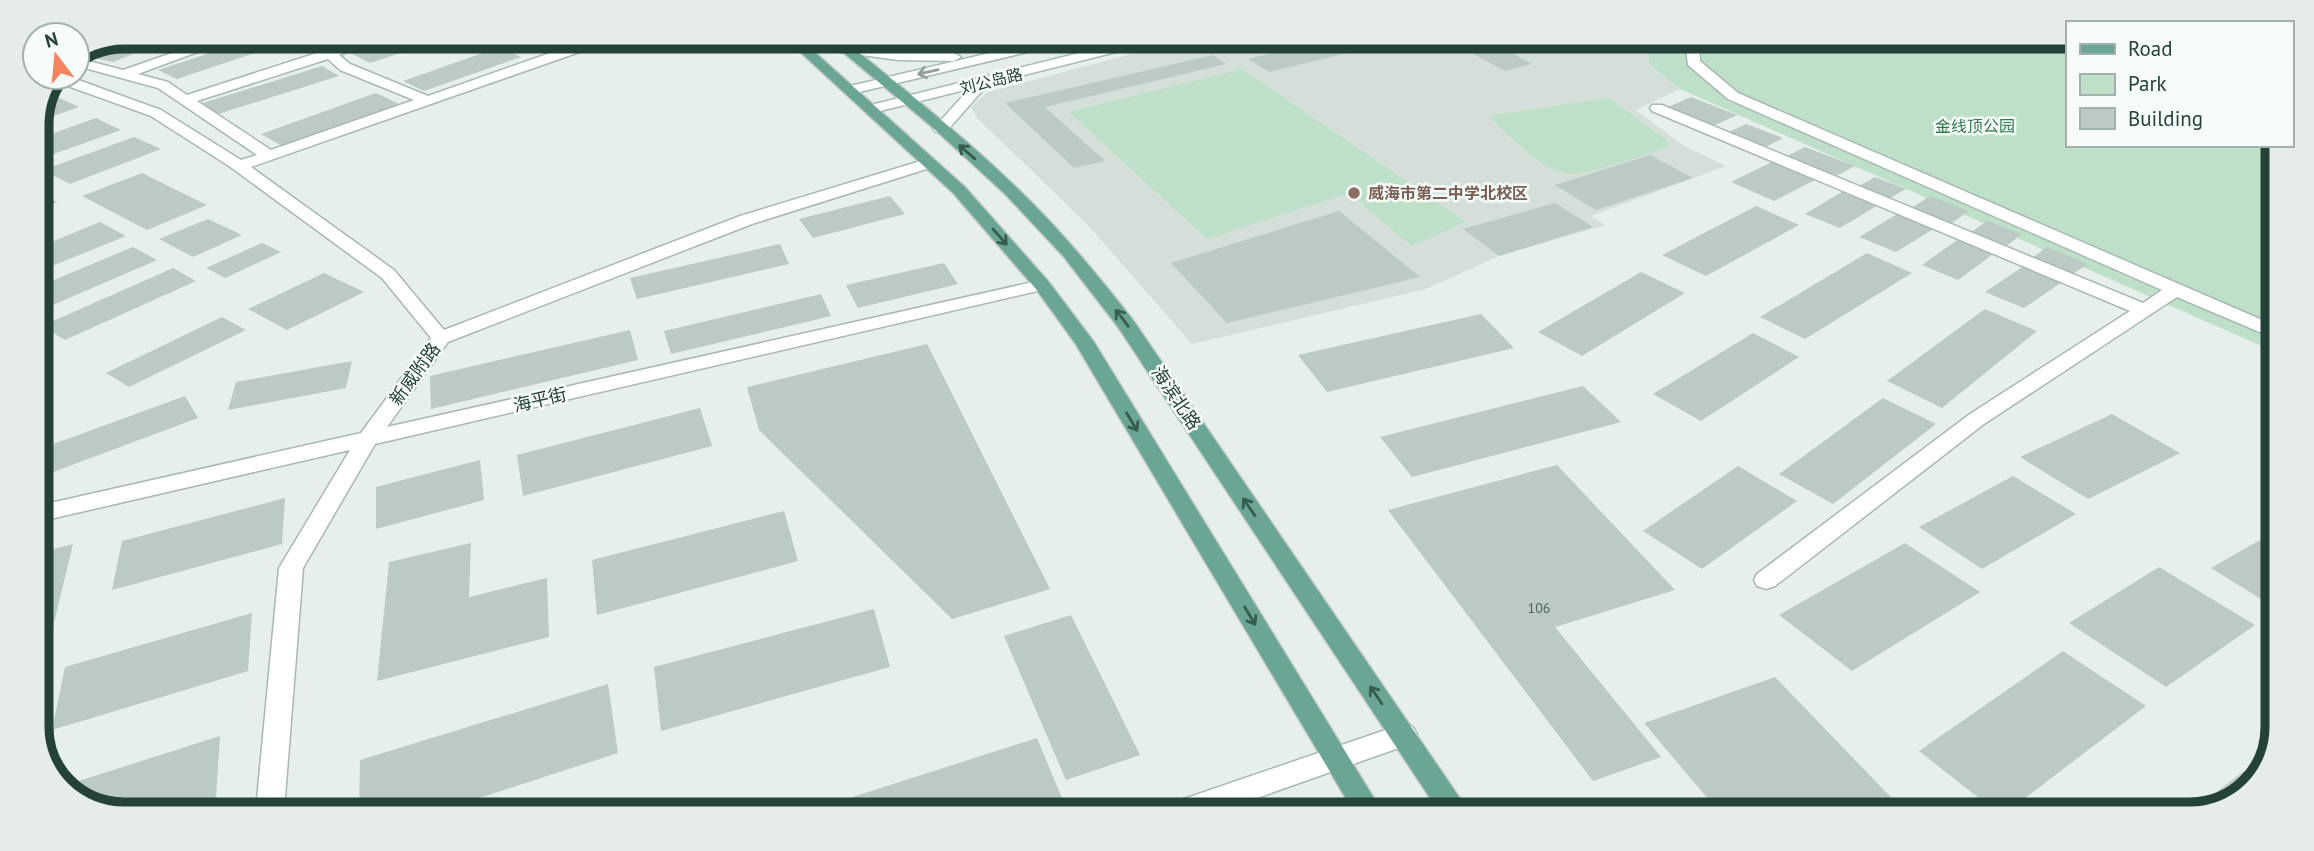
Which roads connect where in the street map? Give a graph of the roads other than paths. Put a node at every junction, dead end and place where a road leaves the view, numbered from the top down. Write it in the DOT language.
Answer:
graph roads {
  1 [pos="197,49"];
  2 [pos="325,49"];
  3 [pos="343,49"];
  4 [pos="552,49"];
  5 [pos="572,49"];
  6 [pos="804,49"];
  7 [pos="846,49"];
  8 [pos="866,49"];
  9 [pos="1024,49"];
  10 [pos="1113,49"];
  11 [pos="1692,49"];
  12 [pos="330,53"];
  13 [pos="560,53"];
  14 [pos="991,57"];
  15 [pos="91,66"];
  16 [pos="125,74"];
  17 [pos="886,82"];
  18 [pos="981,84"];
  19 [pos="91,89"];
  20 [pos="851,90"];
  21 [pos="186,100"];
  22 [pos="426,100"];
  23 [pos="908,101"];
  24 [pos="1657,108"];
  25 [pos="872,109"];
  26 [pos="941,129"];
  27 [pos="268,155"];
  28 [pos="930,163"];
  29 [pos="240,166"];
  30 [pos="1042,285"];
  31 [pos="2175,290"];
  32 [pos="2144,310"];
  33 [pos="2265,328"];
  34 [pos="441,338"];
  35 [pos="366,440"];
  36 [pos="49,511"];
  37 [pos="1766,580"];
  38 [pos="1403,735"];
  39 [pos="1336,759"];
  40 [pos="271,802"];
  41 [pos="1211,802"];
  42 [pos="1362,802"];
  43 [pos="1449,802"];
  1 -- 16 [label="street"];
  2 -- 12 [label="street"];
  3 -- 12 [label="street"];
  4 -- 13 [label="street"];
  5 -- 13 [label="street"];
  6 -- 20 [label="main road"];
  7 -- 17 [label="main road, 海滨北路"];
  8 -- 14 [label="street"];
  9 -- 14 [label="street, 刘公岛路"];
  10 -- 18 [label="street, 刘公岛路"];
  11 -- 31 [label="street"];
  12 -- 21 [label="street"];
  12 -- 22 [label="street"];
  13 -- 22 [label="street"];
  14 -- 17 [label="street, 刘公岛路, one-way"];
  15 -- 16 [label="street"];
  16 -- 21 [label="street"];
  17 -- 20 [label="street, 刘公岛路"];
  17 -- 23 [label="main road, 海滨北路"];
  18 -- 23 [label="street, 刘公岛路"];
  18 -- 26 [label="street"];
  19 -- 29 [label="street, 新威附路"];
  20 -- 25 [label="main road"];
  21 -- 27 [label="street"];
  22 -- 27 [label="street"];
  23 -- 25 [label="street, 刘公岛路"];
  23 -- 26 [label="main road, 海滨北路"];
  24 -- 32 [label="street"];
  25 -- 28 [label="main road"];
  38 -- 26 [label="main road, 海滨北路, one-way"];
  27 -- 29 [label="street"];
  28 -- 30 [label="main road, one-way"];
  28 -- 34 [label="street"];
  29 -- 34 [label="street, 新威附路"];
  30 -- 35 [label="street, 海平街"];
  30 -- 39 [label="main road, one-way"];
  31 -- 32 [label="street"];
  31 -- 33 [label="street"];
  32 -- 37 [label="street"];
  34 -- 35 [label="street, 新威附路"];
  35 -- 36 [label="street, 海平街"];
  35 -- 40 [label="street, 新威附路"];
  38 -- 39 [label="street"];
  38 -- 43 [label="main road, 海滨北路"];
  39 -- 41 [label="street"];
  39 -- 42 [label="main road"];
}
